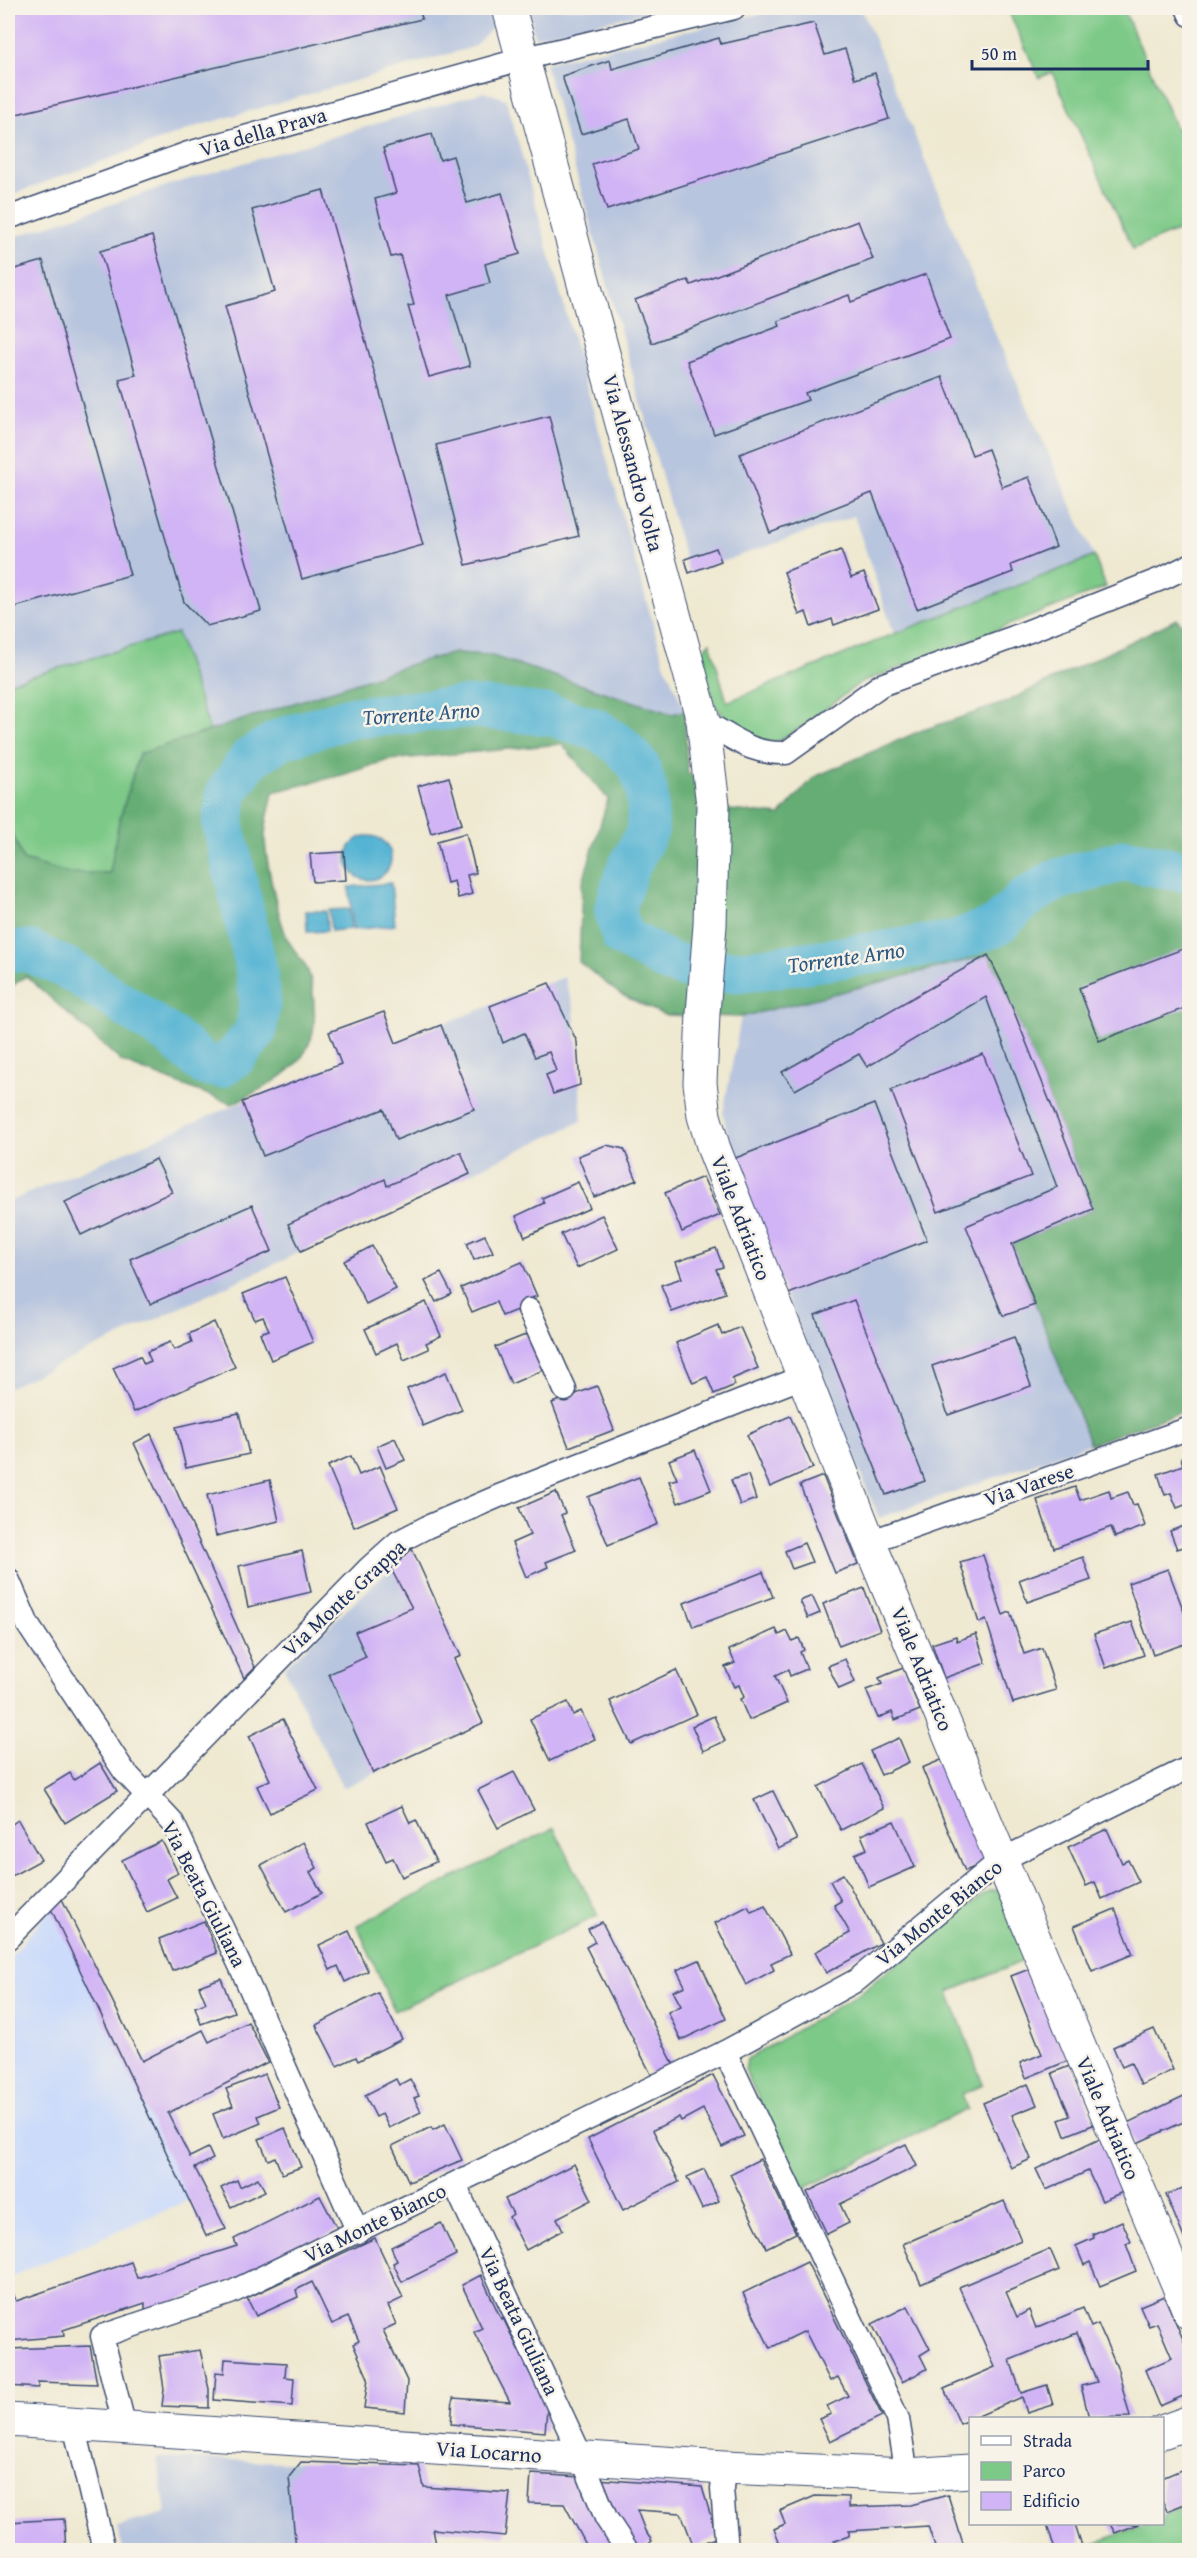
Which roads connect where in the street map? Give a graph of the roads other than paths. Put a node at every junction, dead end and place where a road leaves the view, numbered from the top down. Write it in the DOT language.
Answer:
graph roads {
  1 [pos="509,8"];
  2 [pos="734,8"];
  3 [pos="1186,8"];
  4 [pos="1190,15"];
  5 [pos="522,59"];
  6 [pos="8,218"];
  7 [pos="1190,565"];
  8 [pos="704,721"];
  9 [pos="710,925"];
  10 [pos="529,1310"];
  11 [pos="803,1377"];
  12 [pos="565,1390"];
  13 [pos="1190,1428"];
  14 [pos="869,1542"];
  15 [pos="8,1580"];
  16 [pos="1190,1767"];
  17 [pos="146,1795"];
  18 [pos="1001,1860"];
  19 [pos="8,1938"];
  20 [pos="725,2052"];
  21 [pos="455,2185"];
  22 [pos="358,2232"];
  23 [pos="1190,2313"];
  24 [pos="8,2420"];
  25 [pos="1190,2422"];
  26 [pos="74,2425"];
  27 [pos="125,2428"];
  28 [pos="1164,2431"];
  29 [pos="582,2458"];
  30 [pos="724,2467"];
  31 [pos="969,2470"];
  32 [pos="907,2475"];
  33 [pos="720,2548"];
  34 [pos="104,2550"];
  35 [pos="627,2550"];
  1 -- 5 [label="street, Via Alessandro Volta"];
  2 -- 5 [label="street, Via della Prava"];
  3 -- 4 [label="street"];
  5 -- 6 [label="street, Via della Prava"];
  5 -- 8 [label="street, Via Alessandro Volta"];
  7 -- 8 [label="street"];
  8 -- 9 [label="street, Via Alessandro Volta"];
  9 -- 11 [label="street, Viale Adriatico"];
  10 -- 12 [label="street"];
  11 -- 14 [label="street, Viale Adriatico"];
  11 -- 17 [label="street, Via Monte Grappa"];
  13 -- 14 [label="street, Via Varese"];
  14 -- 18 [label="street, Viale Adriatico"];
  15 -- 17 [label="street, Via Beata Giuliana"];
  16 -- 18 [label="street, Via Monte Bianco"];
  17 -- 19 [label="street, Via Monte Grappa"];
  17 -- 22 [label="street, Via Beata Giuliana"];
  18 -- 20 [label="street, Via Monte Bianco"];
  18 -- 23 [label="street, Viale Adriatico"];
  20 -- 21 [label="street, Via Monte Bianco"];
  20 -- 32 [label="street"];
  21 -- 22 [label="street, Via Monte Bianco"];
  21 -- 29 [label="street, Via Beata Giuliana"];
  22 -- 27 [label="street, Via Monte Bianco"];
  24 -- 26 [label="street, Via Locarno"];
  25 -- 28 [label="street"];
  26 -- 27 [label="street, Via Locarno"];
  26 -- 34 [label="street"];
  27 -- 29 [label="street, Via Locarno"];
  29 -- 30 [label="street, Via Locarno"];
  29 -- 35 [label="street, Via Beata Giuliana"];
  30 -- 32 [label="street, Via Locarno"];
  30 -- 33 [label="street"];
  31 -- 32 [label="street, Via Locarno"];
}
